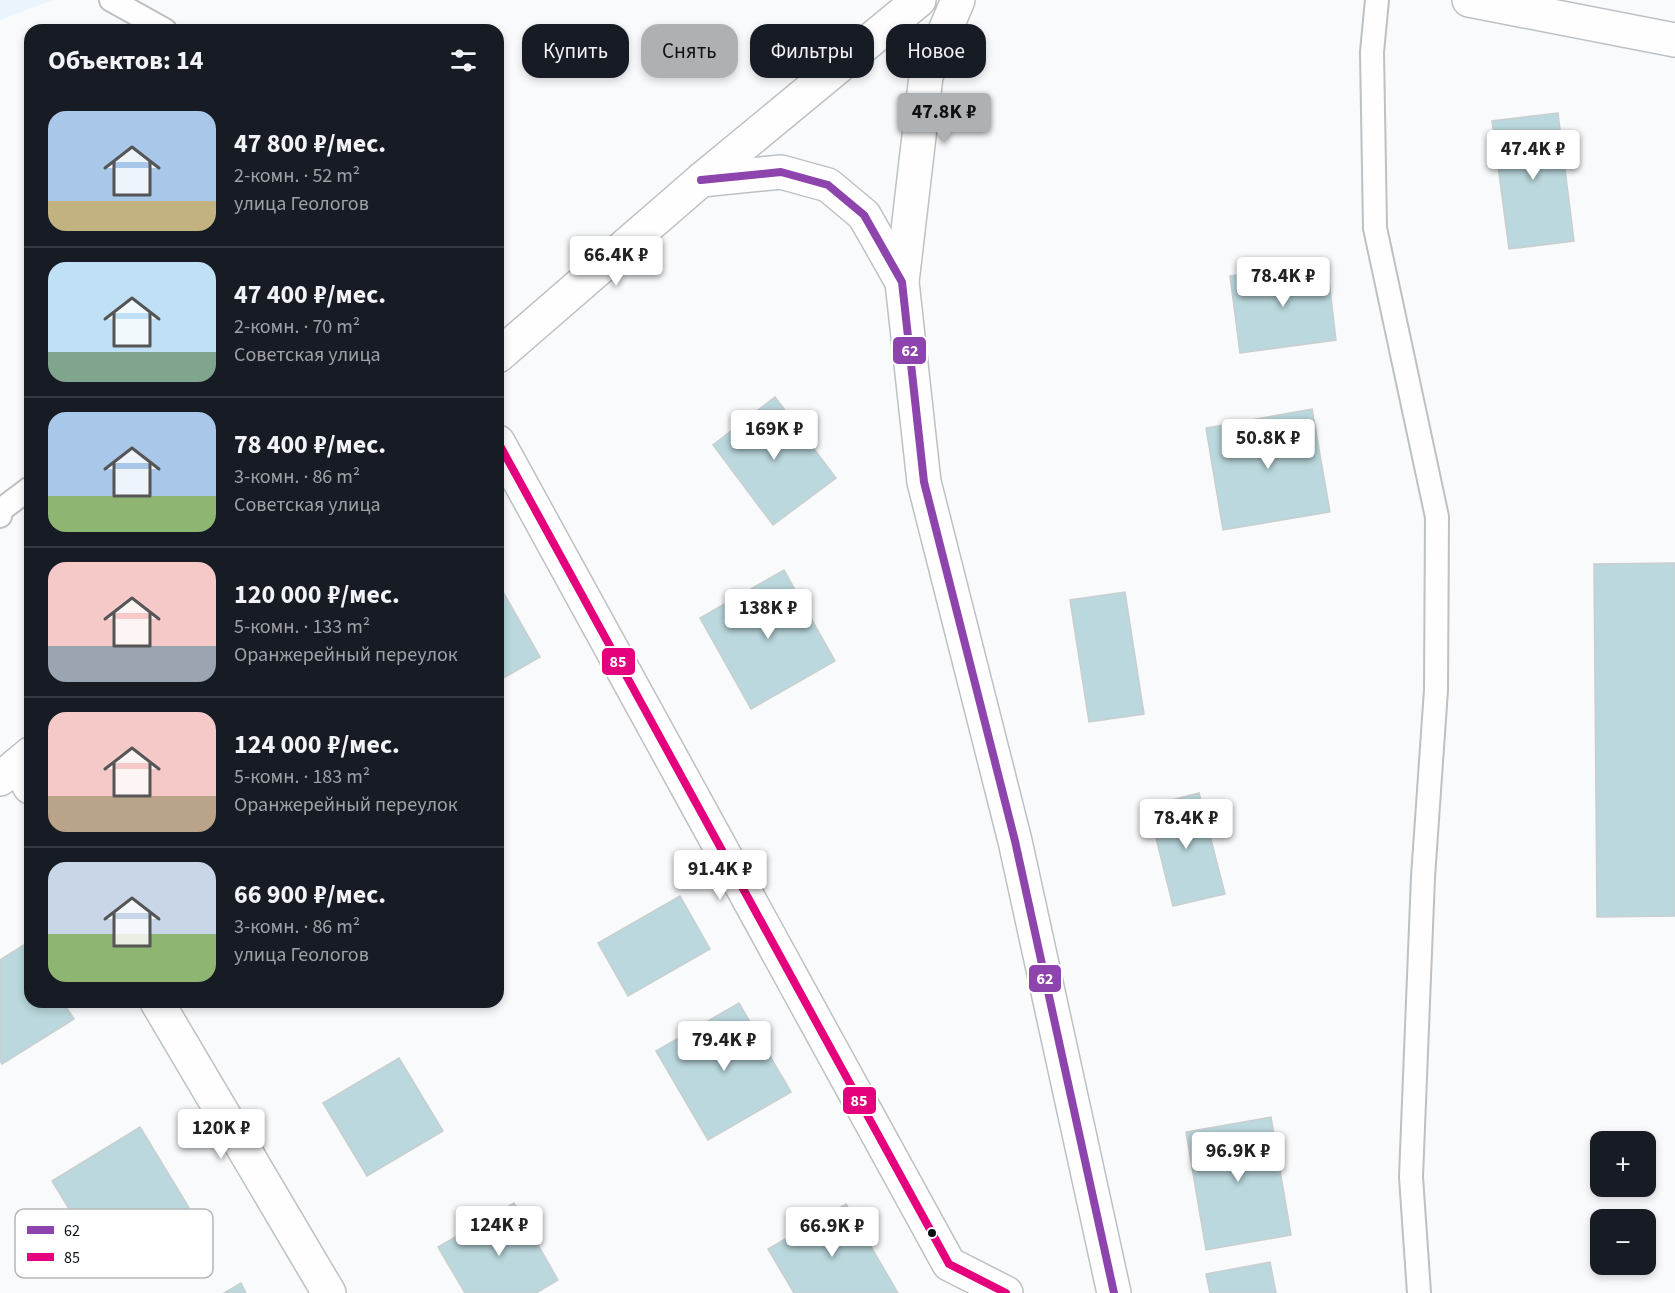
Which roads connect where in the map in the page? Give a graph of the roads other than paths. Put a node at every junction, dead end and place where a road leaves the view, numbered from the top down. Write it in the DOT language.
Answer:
graph roads {
  1 [pos="111,0"];
  2 [pos="919,0"];
  3 [pos="958,0"];
  4 [pos="1377,0"];
  5 [pos="1469,0"];
  6 [pos="154,24"];
  7 [pos="1675,40"];
  8 [pos="701,180"];
  9 [pos="902,282"];
  10 [pos="504,351"];
  11 [pos="504,453"];
  12 [pos="24,492"];
  13 [pos="0,516"];
  14 [pos="161,1008"];
  15 [pos="328,1293"];
  16 [pos="1006,1293"];
  17 [pos="1114,1293"];
  18 [pos="1419,1293"];
  1 -- 6 [label="lane"];
  2 -- 8 [label="street"];
  3 -- 9 [label="street"];
  4 -- 18 [label="lane"];
  5 -- 7 [label="street"];
  8 -- 9 [label="street"];
  8 -- 10 [label="street"];
  9 -- 17 [label="street"];
  11 -- 16 [label="street"];
  12 -- 13 [label="lane"];
  14 -- 15 [label="street"];
}
